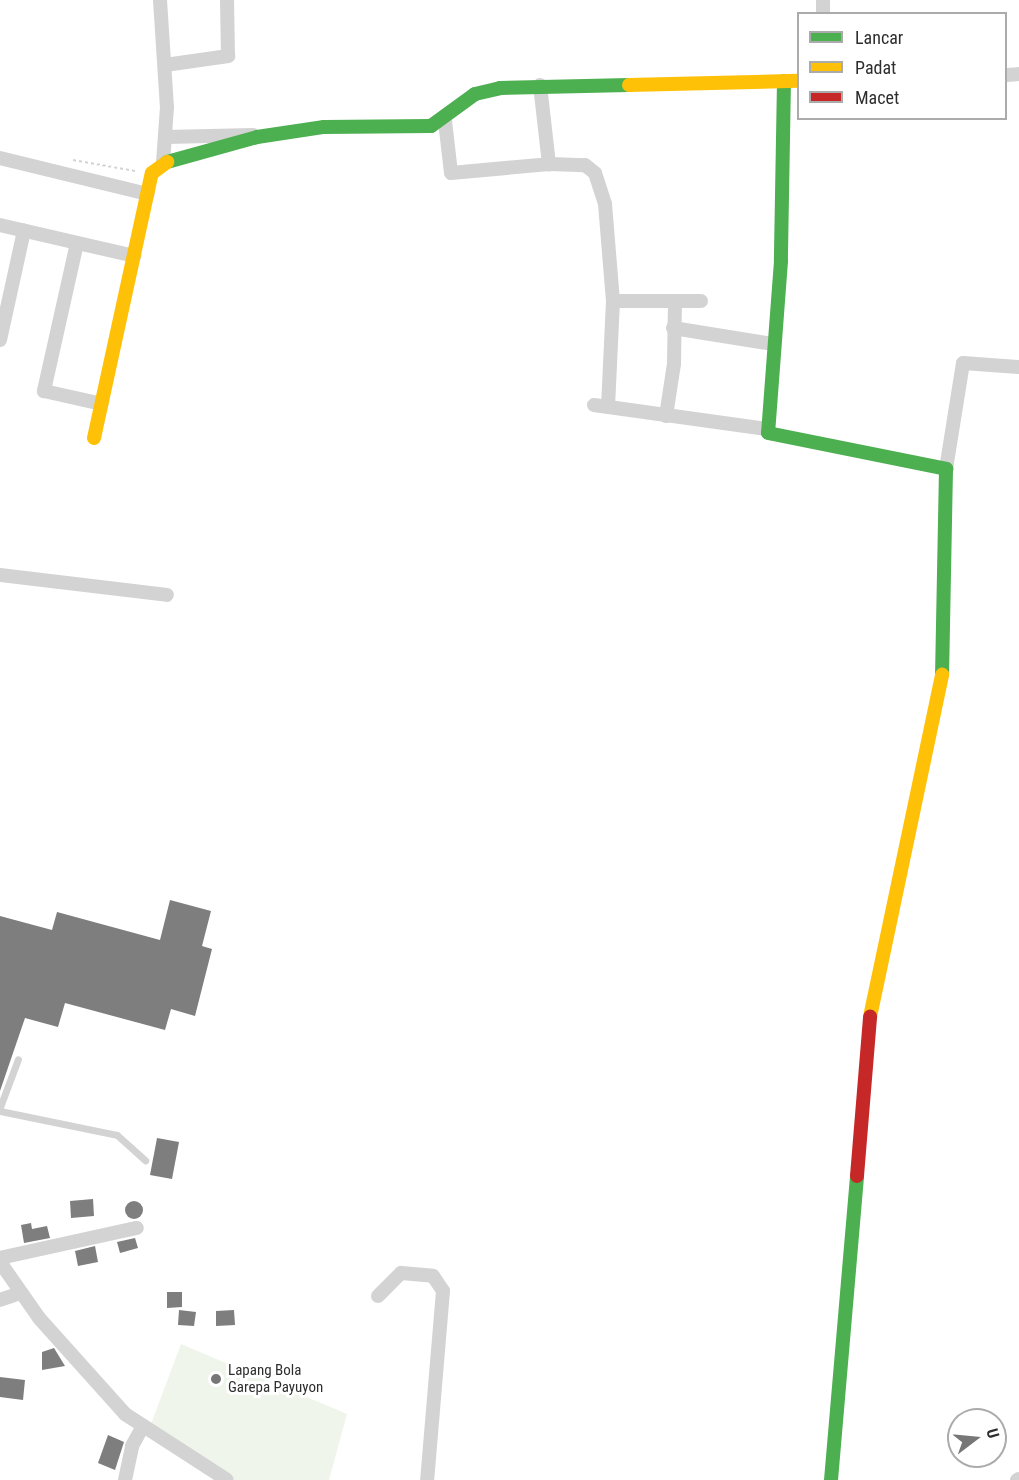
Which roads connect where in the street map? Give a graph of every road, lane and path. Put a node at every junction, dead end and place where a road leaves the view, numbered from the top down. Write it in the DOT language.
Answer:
graph roads {
  1 [pos="160,0"];
  2 [pos="227,0"];
  3 [pos="165,65"];
  4 [pos="784,81"];
  5 [pos="797,81"];
  6 [pos="540,85"];
  7 [pos="445,120"];
  8 [pos="166,137"];
  9 [pos="258,137"];
  10 [pos="0,158"];
  11 [pos="62,158"];
  12 [pos="549,164"];
  13 [pos="158,168"];
  14 [pos="148,194"];
  15 [pos="0,225"];
  16 [pos="24,231"];
  17 [pos="77,243"];
  18 [pos="134,256"];
  19 [pos="613,301"];
  20 [pos="675,301"];
  21 [pos="701,301"];
  22 [pos="673,328"];
  23 [pos="0,340"];
  24 [pos="773,344"];
  25 [pos="1019,367"];
  26 [pos="102,404"];
  27 [pos="594,405"];
  28 [pos="608,407"];
  29 [pos="666,416"];
  30 [pos="766,429"];
  31 [pos="94,438"];
  32 [pos="946,469"];
  33 [pos="0,575"];
  34 [pos="166,595"];
  35 [pos="18,1059"];
  36 [pos="0,1109"];
  37 [pos="145,1160"];
  38 [pos="137,1228"];
  39 [pos="0,1260"];
  40 [pos="20,1293"];
  41 [pos="378,1296"];
  42 [pos="0,1300"];
  43 [pos="142,1428"];
  44 [pos="125,1480"];
  45 [pos="227,1480"];
  46 [pos="427,1480"];
  47 [pos="831,1480"];
  1 -- 3 [label="street"];
  2 -- 3 [label="street"];
  3 -- 8 [label="street"];
  4 -- 5 [label="street"];
  4 -- 6 [label="street"];
  4 -- 24 [label="street"];
  6 -- 7 [label="street"];
  6 -- 12 [label="street"];
  7 -- 9 [label="street"];
  7 -- 12 [label="street"];
  8 -- 9 [label="street"];
  8 -- 13 [label="street"];
  9 -- 13 [label="street"];
  10 -- 14 [label="street"];
  11 -- 13 [label="path"];
  12 -- 19 [label="street"];
  13 -- 14 [label="street"];
  14 -- 18 [label="street"];
  15 -- 16 [label="street"];
  16 -- 17 [label="street"];
  16 -- 23 [label="street"];
  17 -- 18 [label="street"];
  17 -- 26 [label="street"];
  18 -- 26 [label="street"];
  19 -- 20 [label="street"];
  19 -- 28 [label="street"];
  20 -- 21 [label="street"];
  20 -- 22 [label="street"];
  22 -- 24 [label="street"];
  22 -- 29 [label="street"];
  24 -- 30 [label="street"];
  25 -- 32 [label="street"];
  26 -- 31 [label="street"];
  27 -- 28 [label="street"];
  28 -- 29 [label="street"];
  29 -- 30 [label="street"];
  30 -- 32 [label="street"];
  32 -- 47 [label="street"];
  33 -- 34 [label="street"];
  35 -- 36 [label="lane"];
  36 -- 37 [label="lane"];
  38 -- 39 [label="street"];
  39 -- 40 [label="street"];
  40 -- 42 [label="street"];
  40 -- 43 [label="street"];
  41 -- 46 [label="street"];
  43 -- 44 [label="street"];
  43 -- 45 [label="street"];
}
